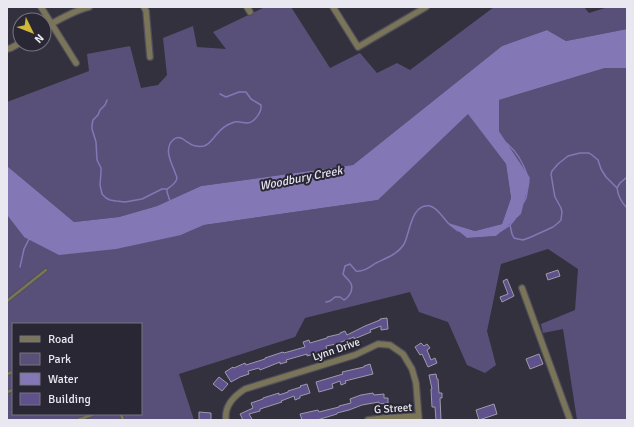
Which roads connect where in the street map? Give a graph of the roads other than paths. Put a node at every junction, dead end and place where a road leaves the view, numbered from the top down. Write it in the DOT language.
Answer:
graph roads {
  1 [pos="89,7"];
  2 [pos="144,7"];
  3 [pos="333,7"];
  4 [pos="426,7"];
  5 [pos="52,23"];
  6 [pos="150,56"];
  7 [pos="76,63"];
  8 [pos="46,270"];
  9 [pos="522,288"];
  10 [pos="7,301"];
  11 [pos="91,415"];
  12 [pos="419,418"];
  13 [pos="78,420"];
  14 [pos="226,420"];
  15 [pos="368,420"];
  16 [pos="570,420"];
  1 -- 5 [label="street"];
  2 -- 6 [label="street"];
  3 -- 4 [label="street"];
  5 -- 7 [label="street"];
  8 -- 10 [label="lane"];
  9 -- 16 [label="street"];
  11 -- 13 [label="lane"];
  12 -- 14 [label="street, Lynn Drive"];
  12 -- 15 [label="street, G Street"];
}
